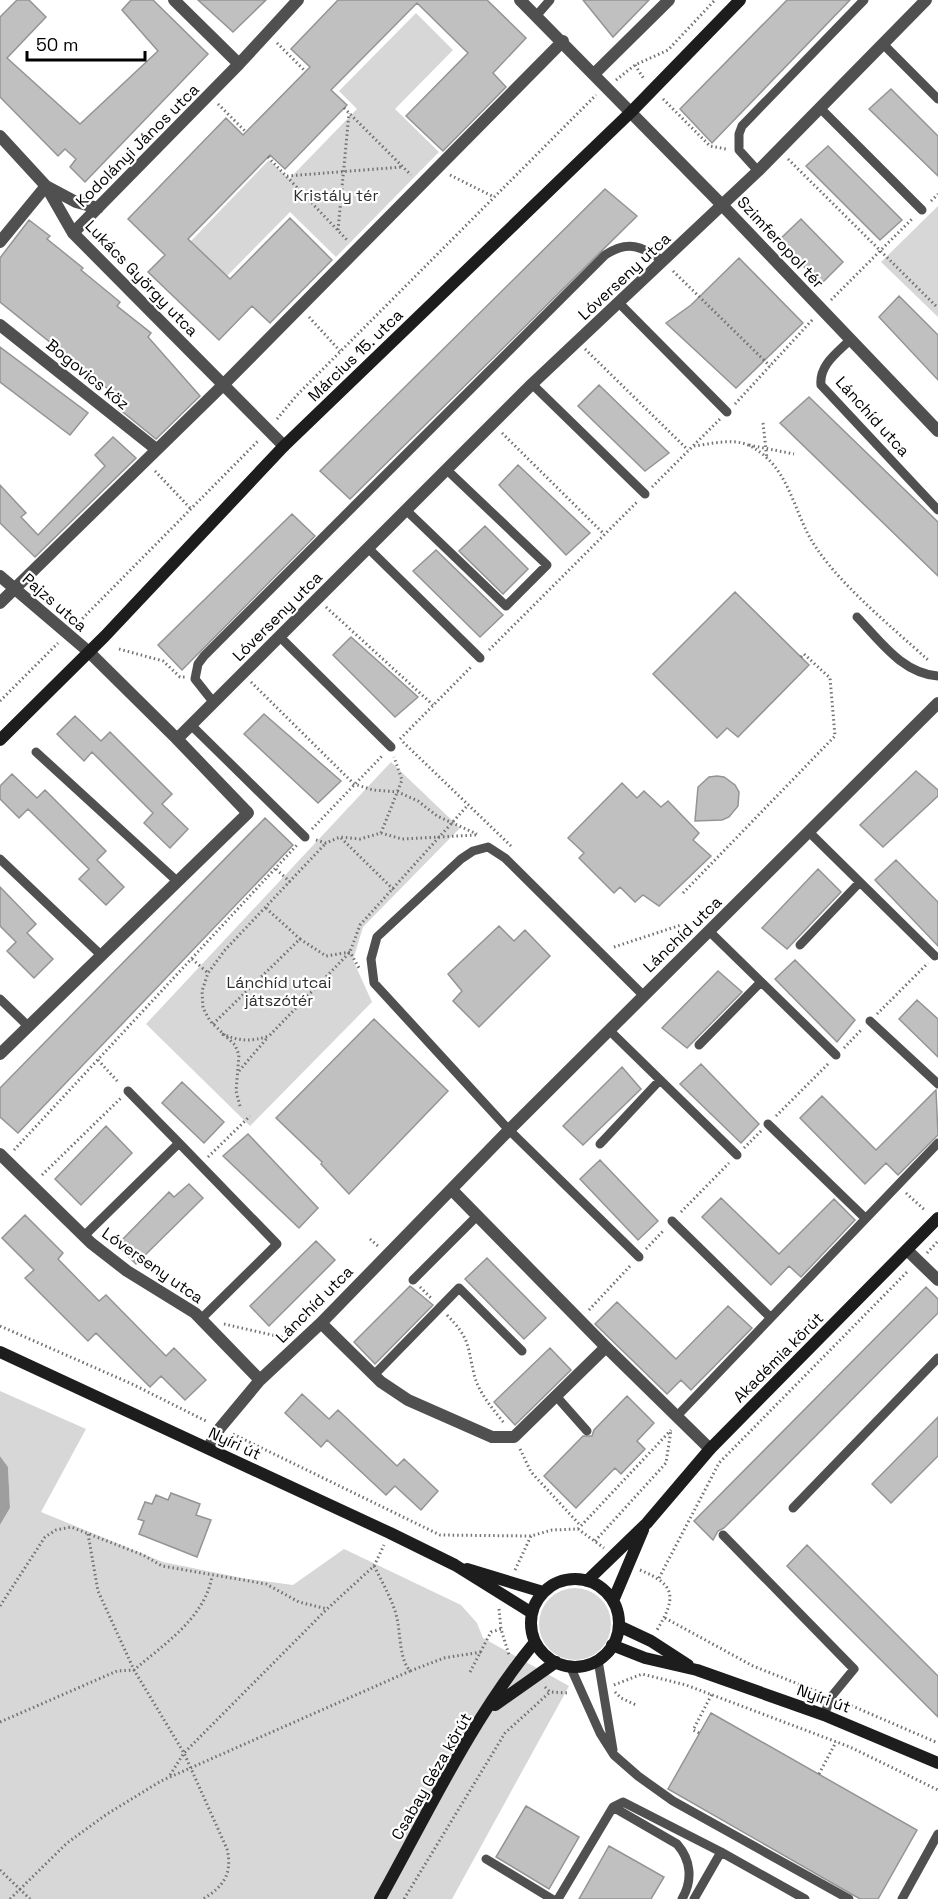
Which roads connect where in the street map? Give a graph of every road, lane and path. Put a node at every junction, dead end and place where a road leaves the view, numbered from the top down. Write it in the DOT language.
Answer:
graph roads {
  1 [pos="174,0"];
  2 [pos="298,0"];
  3 [pos="520,0"];
  4 [pos="550,0"];
  5 [pos="669,0"];
  6 [pos="715,0"];
  7 [pos="740,0"];
  8 [pos="864,0"];
  9 [pos="926,0"];
  10 [pos="537,15"];
  11 [pos="267,34"];
  12 [pos="563,41"];
  13 [pos="883,44"];
  14 [pos="239,64"];
  15 [pos="635,65"];
  16 [pos="305,71"];
  17 [pos="594,74"];
  18 [pos="606,87"];
  19 [pos="653,89"];
  20 [pos="209,95"];
  21 [pos="938,99"];
  22 [pos="344,108"];
  23 [pos="820,108"];
  24 [pos="349,112"];
  25 [pos="631,112"];
  26 [pos="246,132"];
  27 [pos="0,136"];
  28 [pos="739,150"];
  29 [pos="779,150"];
  30 [pos="268,157"];
  31 [pos="402,167"];
  32 [pos="437,169"];
  33 [pos="758,171"];
  34 [pos="343,172"];
  35 [pos="286,176"];
  36 [pos="421,185"];
  37 [pos="46,186"];
  38 [pos="938,194"];
  39 [pos="494,197"];
  40 [pos="723,206"];
  41 [pos="98,208"];
  42 [pos="922,210"];
  43 [pos="338,230"];
  44 [pos="73,233"];
  45 [pos="0,242"];
  46 [pos="357,250"];
  47 [pos="880,251"];
  48 [pos="663,261"];
  49 [pos="619,303"];
  50 [pos="299,308"];
  51 [pos="938,308"];
  52 [pos="821,309"];
  53 [pos="0,325"];
  54 [pos="850,340"];
  55 [pos="578,342"];
  56 [pos="340,351"];
  57 [pos="770,366"];
  58 [pos="532,384"];
  59 [pos="223,385"];
  60 [pos="727,412"];
  61 [pos="493,423"];
  62 [pos="763,423"];
  63 [pos="268,430"];
  64 [pos="938,432"];
  65 [pos="747,445"];
  66 [pos="284,446"];
  67 [pos="692,447"];
  68 [pos="766,448"];
  69 [pos="156,449"];
  70 [pos="688,450"];
  71 [pos="794,454"];
  72 [pos="767,459"];
  73 [pos="145,460"];
  74 [pos="446,469"];
  75 [pos="645,494"];
  76 [pos="191,509"];
  77 [pos="406,510"];
  78 [pos="938,510"];
  79 [pos="604,534"];
  80 [pos="368,548"];
  81 [pos="0,576"];
  82 [pos="15,589"];
  83 [pos="318,599"];
  84 [pos="0,603"];
  85 [pos="857,617"];
  86 [pos="67,633"];
  87 [pos="280,637"];
  88 [pos="119,649"];
  89 [pos="89,652"];
  90 [pos="801,657"];
  91 [pos="480,658"];
  92 [pos="928,660"];
  93 [pos="243,674"];
  94 [pos="938,676"];
  95 [pos="195,679"];
  96 [pos="0,700"];
  97 [pos="214,703"];
  98 [pos="938,703"];
  99 [pos="433,705"];
  100 [pos="191,725"];
  101 [pos="177,739"];
  102 [pos="0,740"];
  103 [pos="391,747"];
  104 [pos="36,752"];
  105 [pos="354,784"];
  106 [pos="398,792"];
  107 [pos="468,805"];
  108 [pos="453,823"];
  109 [pos="809,832"];
  110 [pos="381,833"];
  111 [pos="477,834"];
  112 [pos="305,837"];
  113 [pos="340,837"];
  114 [pos="441,837"];
  115 [pos="487,837"];
  116 [pos="497,840"];
  117 [pos="507,842"];
  118 [pos="326,843"];
  119 [pos="0,858"];
  120 [pos="276,869"];
  121 [pos="178,882"];
  122 [pos="290,882"];
  123 [pos="860,882"];
  124 [pos="394,890"];
  125 [pos="683,892"];
  126 [pos="265,908"];
  127 [pos="681,925"];
  128 [pos="709,931"];
  129 [pos="300,939"];
  130 [pos="800,945"];
  131 [pos="614,947"];
  132 [pos="351,952"];
  133 [pos="102,956"];
  134 [pos="935,956"];
  135 [pos="192,958"];
  136 [pos="208,973"];
  137 [pos="761,982"];
  138 [pos="643,995"];
  139 [pos="0,999"];
  140 [pos="870,1021"];
  141 [pos="213,1024"];
  142 [pos="28,1026"];
  143 [pos="609,1030"];
  144 [pos="222,1034"];
  145 [pos="269,1036"];
  146 [pos="699,1045"];
  147 [pos="0,1054"];
  148 [pos="837,1055"];
  149 [pos="98,1060"];
  150 [pos="238,1072"];
  151 [pos="660,1080"];
  152 [pos="938,1084"];
  153 [pos="128,1091"];
  154 [pos="240,1106"];
  155 [pos="250,1116"];
  156 [pos="768,1124"];
  157 [pos="509,1130"];
  158 [pos="178,1143"];
  159 [pos="938,1143"];
  160 [pos="600,1144"];
  161 [pos="737,1155"];
  162 [pos="3,1156"];
  163 [pos="200,1165"];
  164 [pos="897,1184"];
  165 [pos="32,1185"];
  166 [pos="452,1190"];
  167 [pos="477,1216"];
  168 [pos="864,1217"];
  169 [pos="937,1219"];
  170 [pos="672,1221"];
  171 [pos="84,1236"];
  172 [pos="370,1239"];
  173 [pos="938,1241"];
  174 [pos="907,1250"];
  175 [pos="387,1255"];
  176 [pos="639,1257"];
  177 [pos="918,1261"];
  178 [pos="413,1280"];
  179 [pos="938,1280"];
  180 [pos="441,1307"];
  181 [pos="770,1317"];
  182 [pos="201,1319"];
  183 [pos="579,1321"];
  184 [pos="321,1323"];
  185 [pos="0,1326"];
  186 [pos="302,1341"];
  187 [pos="606,1347"];
  188 [pos="522,1351"];
  189 [pos="0,1352"];
  190 [pos="938,1358"];
  191 [pos="374,1375"];
  192 [pos="260,1380"];
  193 [pos="556,1396"];
  194 [pos="679,1418"];
  195 [pos="220,1428"];
  196 [pos="671,1430"];
  197 [pos="587,1431"];
  198 [pos="514,1437"];
  199 [pos="208,1448"];
  200 [pos="710,1449"];
  201 [pos="793,1508"];
  202 [pos="646,1523"];
  203 [pos="580,1525"];
  204 [pos="578,1529"];
  205 [pos="390,1533"];
  206 [pos="88,1534"];
  207 [pos="723,1535"];
  208 [pos="531,1536"];
  209 [pos="595,1540"];
  210 [pos="606,1549"];
  211 [pos="455,1565"];
  212 [pos="374,1566"];
  213 [pos="633,1566"];
  214 [pos="514,1573"];
  215 [pos="212,1576"];
  216 [pos="658,1578"];
  217 [pos="587,1581"];
  218 [pos="543,1592"];
  219 [pos="613,1601"];
  220 [pos="500,1602"];
  221 [pos="0,1606"];
  222 [pos="327,1609"];
  223 [pos="532,1613"];
  224 [pos="664,1618"];
  225 [pos="619,1626"];
  226 [pos="501,1629"];
  227 [pos="656,1633"];
  228 [pos="535,1642"];
  229 [pos="612,1646"];
  230 [pos="481,1652"];
  231 [pos="507,1653"];
  232 [pos="598,1660"];
  233 [pos="556,1662"];
  234 [pos="570,1666"];
  235 [pos="134,1670"];
  236 [pos="697,1670"];
  237 [pos="410,1671"];
  238 [pos="470,1672"];
  239 [pos="574,1693"];
  240 [pos="712,1694"];
  241 [pos="831,1697"];
  242 [pos="636,1705"];
  243 [pos="486,1711"];
  244 [pos="824,1715"];
  245 [pos="0,1722"];
  246 [pos="699,1734"];
  247 [pos="837,1742"];
  248 [pos="938,1743"];
  249 [pos="184,1753"];
  250 [pos="614,1755"];
  251 [pos="938,1763"];
  252 [pos="190,1766"];
  253 [pos="819,1774"];
  254 [pos="169,1776"];
  255 [pos="938,1790"];
  256 [pos="613,1807"];
  257 [pos="938,1834"];
  258 [pos="721,1852"];
  259 [pos="486,1859"];
  260 [pos="0,1870"];
  261 [pos="22,1890"];
  262 [pos="10,1899"];
  263 [pos="30,1899"];
  264 [pos="202,1899"];
  265 [pos="380,1899"];
  266 [pos="404,1899"];
  267 [pos="552,1899"];
  268 [pos="558,1899"];
  269 [pos="682,1899"];
  270 [pos="694,1899"];
  271 [pos="805,1899"];
  272 [pos="849,1899"];
  273 [pos="902,1899"];
  1 -- 14 [label="street"];
  2 -- 11 [label="street, Kodolányi János utca"];
  3 -- 10 [label="street"];
  4 -- 10 [label="lane"];
  5 -- 17 [label="street"];
  6 -- 15 [label="path"];
  7 -- 19 [label="street, Március 15. utca"];
  8 -- 28 [label="lane"];
  9 -- 13 [label="street, Szimferopol tér"];
  10 -- 12 [label="street"];
  11 -- 14 [label="street, Kodolányi János utca"];
  11 -- 16 [label="path"];
  12 -- 17 [label="street"];
  12 -- 32 [label="street"];
  13 -- 21 [label="lane"];
  13 -- 23 [label="street, Szimferopol tér"];
  14 -- 20 [label="street, Kodolányi János utca"];
  15 -- 18 [label="path"];
  15 -- 19 [label="path"];
  17 -- 18 [label="street"];
  18 -- 25 [label="street"];
  18 -- 39 [label="path"];
  19 -- 25 [label="street, Március 15. utca"];
  19 -- 28 [label="path"];
  20 -- 26 [label="path"];
  20 -- 41 [label="street, Kodolányi János utca"];
  22 -- 24 [label="path"];
  23 -- 29 [label="street, Szimferopol tér"];
  23 -- 42 [label="lane"];
  24 -- 31 [label="path"];
  24 -- 34 [label="path"];
  25 -- 40 [label="street"];
  25 -- 66 [label="street, Március 15. utca"];
  27 -- 37 [label="street, Lukács György utca"];
  28 -- 33 [label="lane"];
  29 -- 33 [label="street, Szimferopol tér"];
  29 -- 47 [label="path"];
  30 -- 35 [label="path"];
  31 -- 34 [label="path"];
  31 -- 36 [label="path"];
  32 -- 36 [label="street"];
  32 -- 39 [label="path"];
  33 -- 40 [label="street, Szimferopol tér"];
  34 -- 35 [label="path"];
  34 -- 43 [label="path"];
  35 -- 43 [label="path"];
  36 -- 46 [label="street"];
  37 -- 41 [label="street, Lukács György utca"];
  37 -- 44 [label="street, Lukács György utca"];
  37 -- 45 [label="street"];
  38 -- 42 [label="path"];
  39 -- 56 [label="path"];
  40 -- 48 [label="street, Lóverseny utca"];
  40 -- 52 [label="street, Szimferopol tér"];
  41 -- 44 [label="street, Kodolányi János utca"];
  42 -- 47 [label="path"];
  43 -- 46 [label="path"];
  44 -- 59 [label="street, Lukács György utca"];
  46 -- 50 [label="street"];
  47 -- 51 [label="path"];
  47 -- 52 [label="path"];
  48 -- 49 [label="street, Lóverseny utca"];
  48 -- 57 [label="path"];
  48 -- 95 [label="lane"];
  49 -- 55 [label="street, Lóverseny utca"];
  49 -- 60 [label="lane"];
  50 -- 56 [label="path"];
  50 -- 59 [label="street"];
  52 -- 54 [label="street, Szimferopol tér"];
  52 -- 57 [label="path"];
  53 -- 69 [label="street, Bogovics köz"];
  54 -- 64 [label="street, Szimferopol tér"];
  54 -- 78 [label="lane, Lánchíd utca"];
  55 -- 58 [label="street, Lóverseny utca"];
  55 -- 70 [label="path"];
  56 -- 63 [label="path"];
  57 -- 60 [label="path"];
  58 -- 61 [label="street, Lóverseny utca"];
  58 -- 75 [label="lane"];
  59 -- 63 [label="street, Lukács György utca"];
  59 -- 69 [label="street"];
  60 -- 67 [label="path"];
  61 -- 74 [label="street, Lóverseny utca"];
  61 -- 79 [label="path"];
  62 -- 68 [label="path"];
  63 -- 66 [label="street, Lukács György utca"];
  63 -- 76 [label="path"];
  65 -- 67 [label="path"];
  65 -- 68 [label="path"];
  65 -- 72 [label="path"];
  66 -- 89 [label="street, Március 15. utca"];
  67 -- 70 [label="path"];
  68 -- 71 [label="path"];
  68 -- 72 [label="path"];
  69 -- 73 [label="street"];
  70 -- 75 [label="path"];
  72 -- 92 [label="path"];
  73 -- 76 [label="path"];
  73 -- 82 [label="street"];
  74 -- 77 [label="street, Lóverseny utca"];
  74 -- 77 [label="lane"];
  75 -- 79 [label="path"];
  76 -- 86 [label="path"];
  77 -- 80 [label="street, Lóverseny utca"];
  79 -- 91 [label="path"];
  80 -- 83 [label="street, Lóverseny utca"];
  80 -- 91 [label="lane"];
  81 -- 82 [label="street, Pajzs utca"];
  82 -- 84 [label="street"];
  82 -- 86 [label="street, Pajzs utca"];
  83 -- 87 [label="street, Lóverseny utca"];
  83 -- 99 [label="path"];
  85 -- 94 [label="lane"];
  86 -- 89 [label="street, Pajzs utca"];
  86 -- 96 [label="path"];
  87 -- 93 [label="street, Lóverseny utca"];
  87 -- 103 [label="lane"];
  88 -- 95 [label="path"];
  89 -- 101 [label="street, Pajzs utca"];
  89 -- 102 [label="street, Március 15. utca"];
  90 -- 125 [label="path"];
  91 -- 99 [label="path"];
  93 -- 97 [label="street, Lóverseny utca"];
  93 -- 105 [label="path"];
  95 -- 97 [label="lane"];
  97 -- 100 [label="street, Lóverseny utca"];
  98 -- 109 [label="street, Lánchíd utca"];
  99 -- 103 [label="path"];
  100 -- 101 [label="street, Lóverseny utca"];
  100 -- 112 [label="lane"];
  101 -- 121 [label="street"];
  103 -- 105 [label="path"];
  103 -- 106 [label="path"];
  104 -- 121 [label="lane"];
  105 -- 106 [label="path"];
  105 -- 112 [label="path"];
  106 -- 108 [label="path"];
  106 -- 110 [label="path"];
  107 -- 108 [label="path"];
  108 -- 111 [label="path"];
  108 -- 114 [label="path"];
  109 -- 123 [label="lane"];
  109 -- 128 [label="street, Lánchíd utca"];
  110 -- 113 [label="path"];
  110 -- 114 [label="path"];
  111 -- 114 [label="path"];
  111 -- 115 [label="path"];
  112 -- 118 [label="path"];
  112 -- 120 [label="path"];
  113 -- 118 [label="path"];
  113 -- 124 [label="path"];
  114 -- 124 [label="path"];
  116 -- 117 [label="path"];
  118 -- 122 [label="path"];
  119 -- 133 [label="lane"];
  120 -- 122 [label="path"];
  120 -- 135 [label="path"];
  121 -- 133 [label="street"];
  122 -- 126 [label="path"];
  123 -- 130 [label="lane"];
  123 -- 134 [label="lane"];
  124 -- 132 [label="path"];
  126 -- 129 [label="path"];
  126 -- 136 [label="path"];
  127 -- 131 [label="path"];
  128 -- 137 [label="lane"];
  128 -- 138 [label="street, Lánchíd utca"];
  129 -- 132 [label="path"];
  129 -- 141 [label="path"];
  132 -- 145 [label="path"];
  133 -- 142 [label="street"];
  134 -- 140 [label="path"];
  135 -- 136 [label="path"];
  135 -- 149 [label="path"];
  136 -- 141 [label="path"];
  137 -- 146 [label="lane"];
  137 -- 148 [label="lane"];
  138 -- 143 [label="street, Lánchíd utca"];
  138 -- 157 [label="lane"];
  139 -- 142 [label="lane"];
  140 -- 148 [label="path"];
  140 -- 152 [label="lane"];
  141 -- 144 [label="path"];
  142 -- 147 [label="street"];
  143 -- 151 [label="lane"];
  143 -- 157 [label="street, Lánchíd utca"];
  144 -- 145 [label="path"];
  144 -- 150 [label="path"];
  145 -- 150 [label="path"];
  148 -- 156 [label="path"];
  149 -- 153 [label="path"];
  149 -- 162 [label="path"];
  150 -- 154 [label="path"];
  151 -- 160 [label="lane"];
  151 -- 161 [label="lane"];
  153 -- 158 [label="lane"];
  153 -- 165 [label="path"];
  155 -- 163 [label="path"];
  156 -- 161 [label="path"];
  156 -- 168 [label="lane"];
  157 -- 166 [label="street, Lánchíd utca"];
  157 -- 176 [label="lane"];
  158 -- 163 [label="lane"];
  158 -- 171 [label="lane"];
  159 -- 164 [label="lane"];
  161 -- 170 [label="path"];
  162 -- 165 [label="street, Lóverseny utca"];
  163 -- 182 [label="lane"];
  164 -- 168 [label="lane"];
  164 -- 169 [label="path"];
  165 -- 171 [label="street, Lóverseny utca"];
  166 -- 167 [label="street"];
  166 -- 175 [label="street, Lánchíd utca"];
  167 -- 178 [label="lane"];
  167 -- 183 [label="street"];
  168 -- 181 [label="lane"];
  169 -- 174 [label="street, Akadémia körút"];
  170 -- 176 [label="path"];
  170 -- 181 [label="lane"];
  171 -- 182 [label="street, Lóverseny utca"];
  172 -- 175 [label="path"];
  173 -- 177 [label="path"];
  174 -- 177 [label="street"];
  174 -- 200 [label="street, Akadémia körút"];
  175 -- 184 [label="street, Lánchíd utca"];
  176 -- 183 [label="path"];
  177 -- 179 [label="street"];
  177 -- 216 [label="path"];
  178 -- 180 [label="path"];
  180 -- 188 [label="lane"];
  180 -- 191 [label="lane"];
  180 -- 198 [label="path"];
  181 -- 194 [label="lane"];
  182 -- 186 [label="path"];
  182 -- 192 [label="street, Lóverseny utca"];
  183 -- 187 [label="street"];
  184 -- 186 [label="street, Lánchíd utca"];
  184 -- 191 [label="street"];
  185 -- 195 [label="path"];
  186 -- 192 [label="street, Lánchíd utca"];
  187 -- 193 [label="street"];
  187 -- 194 [label="street"];
  189 -- 199 [label="street, Nyíri út"];
  190 -- 201 [label="lane"];
  191 -- 198 [label="street"];
  192 -- 195 [label="street, Lánchíd utca"];
  193 -- 197 [label="lane"];
  193 -- 198 [label="street"];
  194 -- 196 [label="path"];
  194 -- 200 [label="street"];
  195 -- 199 [label="street, Lánchíd utca"];
  195 -- 208 [label="path"];
  196 -- 203 [label="path"];
  196 -- 209 [label="path"];
  198 -- 203 [label="path"];
  199 -- 205 [label="street, Nyíri út"];
  200 -- 202 [label="street, Akadémia körút"];
  202 -- 217 [label="street, Akadémia körút"];
  202 -- 219 [label="street, Akadémia körút"];
  203 -- 204 [label="path"];
  204 -- 208 [label="path"];
  204 -- 209 [label="path"];
  205 -- 211 [label="street, Nyíri út"];
  205 -- 212 [label="path"];
  206 -- 215 [label="path"];
  206 -- 221 [label="path"];
  206 -- 235 [label="path"];
  207 -- 241 [label="lane"];
  208 -- 214 [label="path"];
  209 -- 210 [label="path"];
  211 -- 218 [label="street, Nyíri út"];
  211 -- 223 [label="street, Nyíri út"];
  212 -- 222 [label="path"];
  212 -- 237 [label="path"];
  213 -- 216 [label="path"];
  215 -- 222 [label="path"];
  215 -- 235 [label="path"];
  216 -- 224 [label="path"];
  217 -- 218 [label="street"];
  217 -- 219 [label="street"];
  218 -- 223 [label="street"];
  219 -- 225 [label="street"];
  220 -- 226 [label="path"];
  222 -- 249 [label="path"];
  223 -- 228 [label="street"];
  224 -- 227 [label="path"];
  224 -- 241 [label="path"];
  225 -- 229 [label="street"];
  225 -- 236 [label="street, Nyíri út"];
  226 -- 230 [label="path"];
  226 -- 231 [label="path"];
  228 -- 233 [label="street"];
  228 -- 243 [label="street"];
  229 -- 232 [label="street"];
  229 -- 236 [label="street, Nyíri út"];
  230 -- 237 [label="path"];
  230 -- 238 [label="path"];
  232 -- 234 [label="street"];
  232 -- 250 [label="lane"];
  233 -- 234 [label="street"];
  233 -- 243 [label="street, Csabay Géza körút"];
  234 -- 250 [label="lane"];
  235 -- 245 [label="path"];
  235 -- 249 [label="path"];
  236 -- 244 [label="street, Nyíri út"];
  237 -- 252 [label="path"];
  239 -- 266 [label="path"];
  240 -- 242 [label="path"];
  240 -- 246 [label="path"];
  240 -- 247 [label="path"];
  241 -- 244 [label="lane"];
  241 -- 248 [label="path"];
  243 -- 265 [label="street, Csabay Géza körút"];
  244 -- 251 [label="street, Nyíri út"];
  247 -- 253 [label="path"];
  247 -- 255 [label="path"];
  249 -- 252 [label="path"];
  249 -- 254 [label="path"];
  250 -- 272 [label="lane"];
  252 -- 254 [label="path"];
  252 -- 264 [label="path"];
  254 -- 261 [label="path"];
  256 -- 258 [label="lane"];
  256 -- 268 [label="lane"];
  256 -- 269 [label="lane"];
  257 -- 273 [label="lane"];
  258 -- 270 [label="lane"];
  258 -- 271 [label="lane"];
  259 -- 267 [label="lane"];
  260 -- 261 [label="path"];
  261 -- 262 [label="path"];
  261 -- 263 [label="path"];
}
